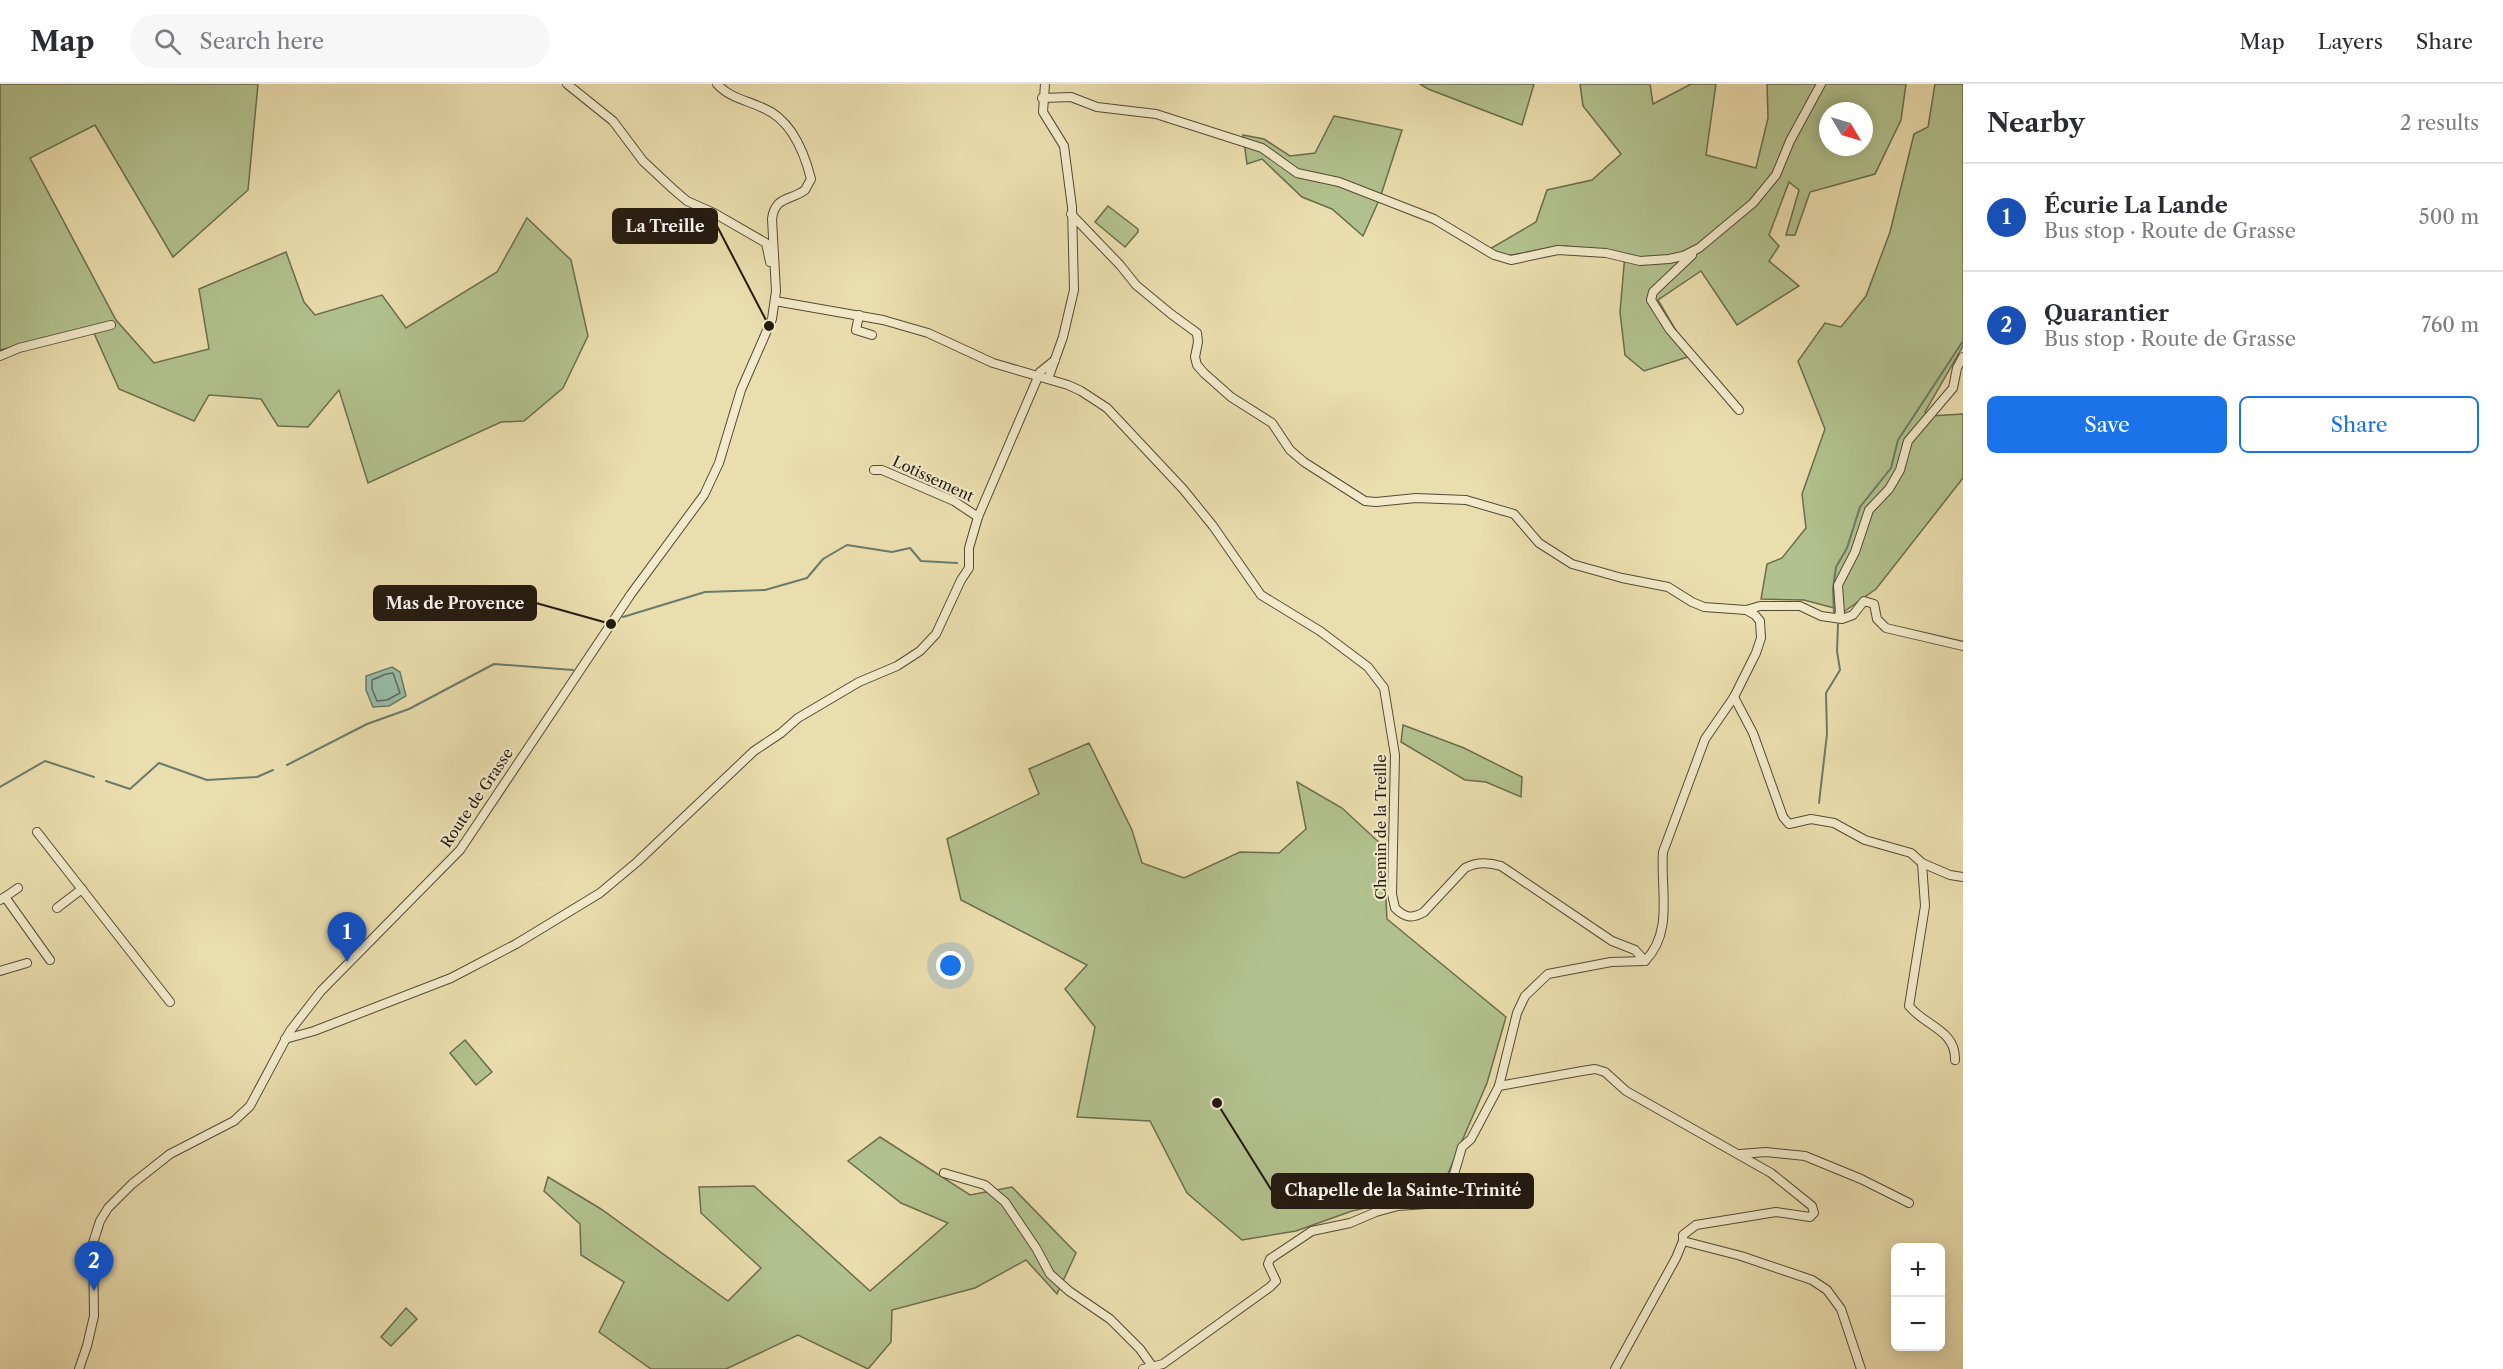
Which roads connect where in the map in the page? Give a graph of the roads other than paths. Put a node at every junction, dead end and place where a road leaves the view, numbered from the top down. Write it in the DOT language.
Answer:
graph roads {
  1 [pos="567,84"];
  2 [pos="717,84"];
  3 [pos="1045,84"];
  4 [pos="1821,84"];
  5 [pos="1042,98"];
  6 [pos="1071,213"];
  7 [pos="1700,248"];
  8 [pos="774,270"];
  9 [pos="775,301"];
  10 [pos="859,315"];
  11 [pos="111,325"];
  12 [pos="872,335"];
  13 [pos="0,356"];
  14 [pos="1963,357"];
  15 [pos="1054,363"];
  16 [pos="1038,377"];
  17 [pos="1048,379"];
  18 [pos="1068,385"];
  19 [pos="1738,410"];
  20 [pos="874,470"];
  21 [pos="978,517"];
  22 [pos="1746,610"];
  23 [pos="1837,618"];
  24 [pos="1963,646"];
  25 [pos="1734,697"];
  26 [pos="37,832"];
  27 [pos="1922,863"];
  28 [pos="1963,877"];
  29 [pos="18,888"];
  30 [pos="82,889"];
  31 [pos="3,899"];
  32 [pos="57,908"];
  33 [pos="50,960"];
  34 [pos="1645,961"];
  35 [pos="27,963"];
  36 [pos="0,970"];
  37 [pos="170,1002"];
  38 [pos="297,1020"];
  39 [pos="314,1031"];
  40 [pos="285,1039"];
  41 [pos="1955,1060"];
  42 [pos="1499,1086"];
  43 [pos="1738,1155"];
  44 [pos="944,1173"];
  45 [pos="1909,1203"];
  46 [pos="1683,1241"];
  47 [pos="1164,1366"];
  48 [pos="1148,1368"];
  49 [pos="79,1369"];
  50 [pos="1615,1369"];
  51 [pos="1861,1369"];
  1 -- 8 [label="street"];
  2 -- 8 [label="street, Route de Grasse"];
  3 -- 5 [label="street"];
  4 -- 7 [label="street"];
  5 -- 6 [label="street"];
  5 -- 7 [label="street"];
  6 -- 15 [label="street"];
  6 -- 22 [label="street"];
  7 -- 19 [label="street"];
  8 -- 9 [label="street, Route de Grasse"];
  9 -- 10 [label="street, Chemin de la Treille"];
  9 -- 38 [label="street, Route de Grasse"];
  10 -- 12 [label="street"];
  10 -- 16 [label="street, Chemin de la Treille"];
  11 -- 13 [label="street"];
  14 -- 23 [label="street"];
  15 -- 16 [label="street"];
  15 -- 17 [label="street"];
  15 -- 18 [label="street"];
  16 -- 17 [label="street, Chemin de la Treille"];
  16 -- 21 [label="street"];
  17 -- 18 [label="street, Chemin de la Treille"];
  18 -- 34 [label="street, Chemin de la Treille"];
  20 -- 21 [label="street, Lotissement"];
  21 -- 39 [label="street"];
  22 -- 23 [label="street"];
  22 -- 25 [label="street"];
  23 -- 24 [label="street"];
  25 -- 27 [label="street"];
  25 -- 34 [label="street"];
  26 -- 30 [label="street"];
  27 -- 28 [label="street"];
  27 -- 41 [label="street"];
  29 -- 31 [label="street"];
  30 -- 32 [label="street"];
  30 -- 37 [label="street"];
  31 -- 33 [label="street"];
  34 -- 42 [label="street"];
  35 -- 36 [label="street"];
  38 -- 39 [label="street"];
  38 -- 40 [label="street, Route de Grasse"];
  39 -- 40 [label="street"];
  40 -- 49 [label="street, Route de Grasse"];
  42 -- 43 [label="street"];
  42 -- 47 [label="street"];
  43 -- 45 [label="street"];
  43 -- 46 [label="street"];
  44 -- 48 [label="street"];
  46 -- 50 [label="street"];
  46 -- 51 [label="street"];
  47 -- 48 [label="street"];
}
